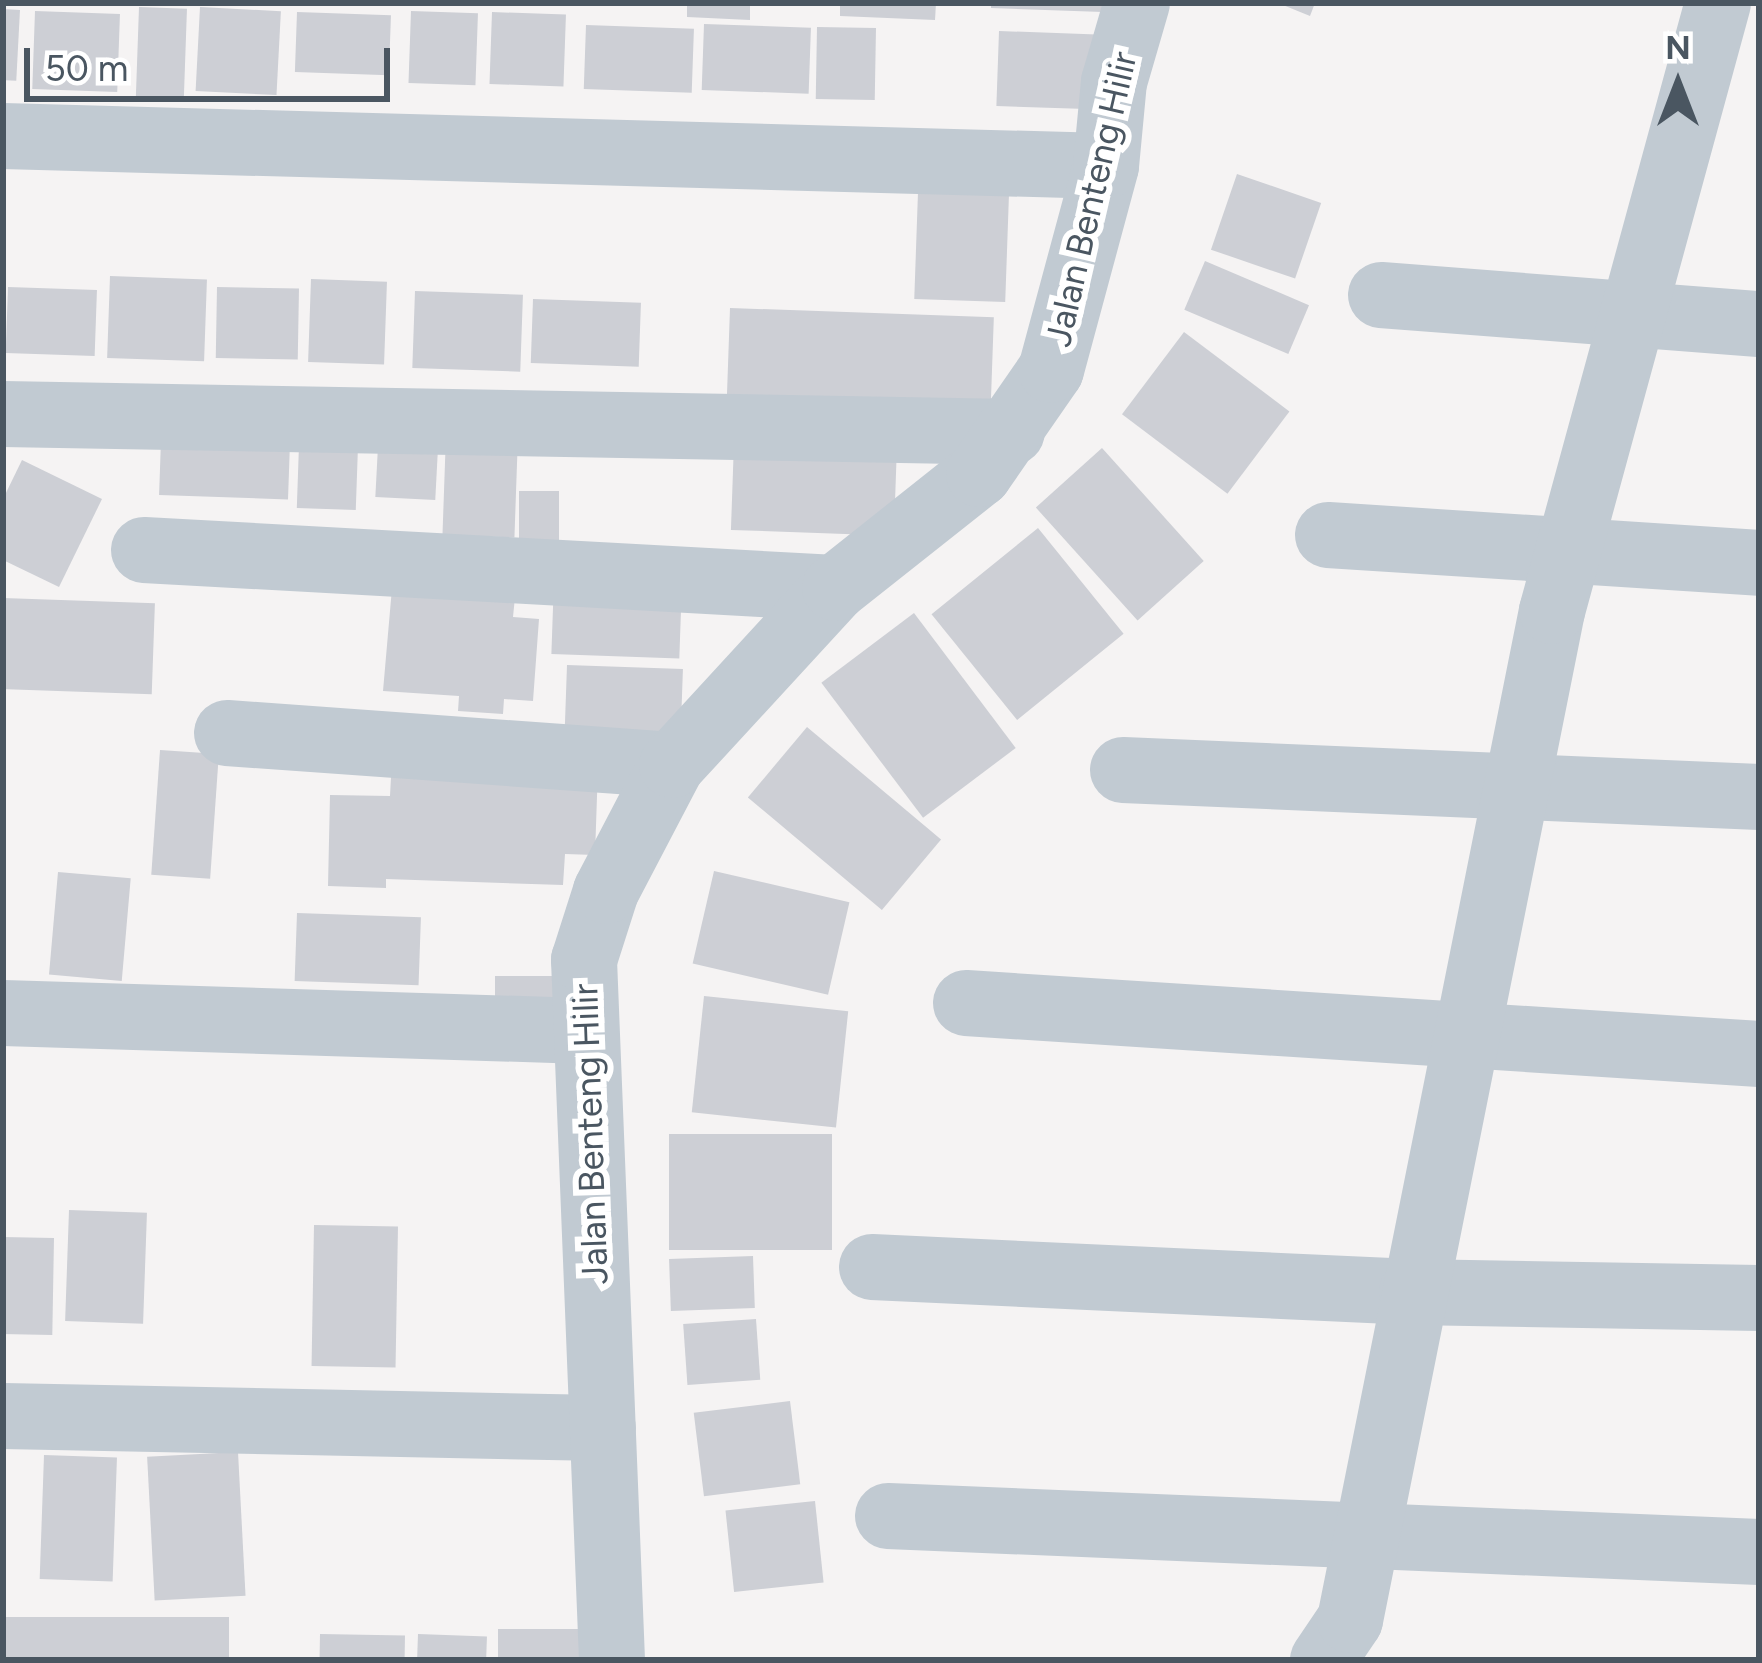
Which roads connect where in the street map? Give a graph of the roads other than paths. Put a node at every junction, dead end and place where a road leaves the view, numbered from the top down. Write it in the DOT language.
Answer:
graph roads {
  1 [pos="1136,3"];
  2 [pos="1718,3"];
  3 [pos="3,136"];
  4 [pos="1106,166"];
  5 [pos="1381,295"];
  6 [pos="1633,314"];
  7 [pos="1759,324"];
  8 [pos="3,414"];
  9 [pos="1012,432"];
  10 [pos="1328,535"];
  11 [pos="144,550"];
  12 [pos="1568,554"];
  13 [pos="1759,562"];
  14 [pos="835,588"];
  15 [pos="227,734"];
  16 [pos="672,765"];
  17 [pos="1123,770"];
  18 [pos="1516,785"];
  19 [pos="1759,797"];
  20 [pos="966,1003"];
  21 [pos="3,1013"];
  22 [pos="584,1031"];
  23 [pos="1464,1040"];
  24 [pos="1759,1054"];
  25 [pos="872,1267"];
  26 [pos="1412,1292"];
  27 [pos="1759,1298"];
  28 [pos="3,1417"];
  29 [pos="603,1428"];
  30 [pos="888,1516"];
  31 [pos="1366,1537"];
  32 [pos="1759,1552"];
  33 [pos="612,1660"];
  34 [pos="1324,1660"];
  1 -- 4 [label="street, Jalan Benteng Hilir"];
  2 -- 6 [label="street"];
  3 -- 4 [label="street"];
  4 -- 9 [label="street, Jalan Benteng Hilir"];
  5 -- 6 [label="street"];
  6 -- 7 [label="street"];
  6 -- 12 [label="street"];
  8 -- 9 [label="street"];
  9 -- 14 [label="street, Jalan Benteng Hilir"];
  10 -- 12 [label="street"];
  11 -- 14 [label="street"];
  12 -- 13 [label="street"];
  12 -- 18 [label="street"];
  14 -- 16 [label="street, Jalan Benteng Hilir"];
  15 -- 16 [label="street"];
  16 -- 22 [label="street, Jalan Benteng Hilir"];
  17 -- 18 [label="street"];
  18 -- 19 [label="street"];
  18 -- 23 [label="street"];
  20 -- 23 [label="street"];
  21 -- 22 [label="street"];
  22 -- 29 [label="street, Jalan Benteng Hilir"];
  23 -- 24 [label="street"];
  23 -- 26 [label="street"];
  25 -- 26 [label="street"];
  26 -- 27 [label="street"];
  26 -- 31 [label="street"];
  28 -- 29 [label="street"];
  29 -- 33 [label="street, Jalan Benteng Hilir"];
  30 -- 31 [label="street"];
  31 -- 32 [label="street"];
  31 -- 34 [label="street"];
}
